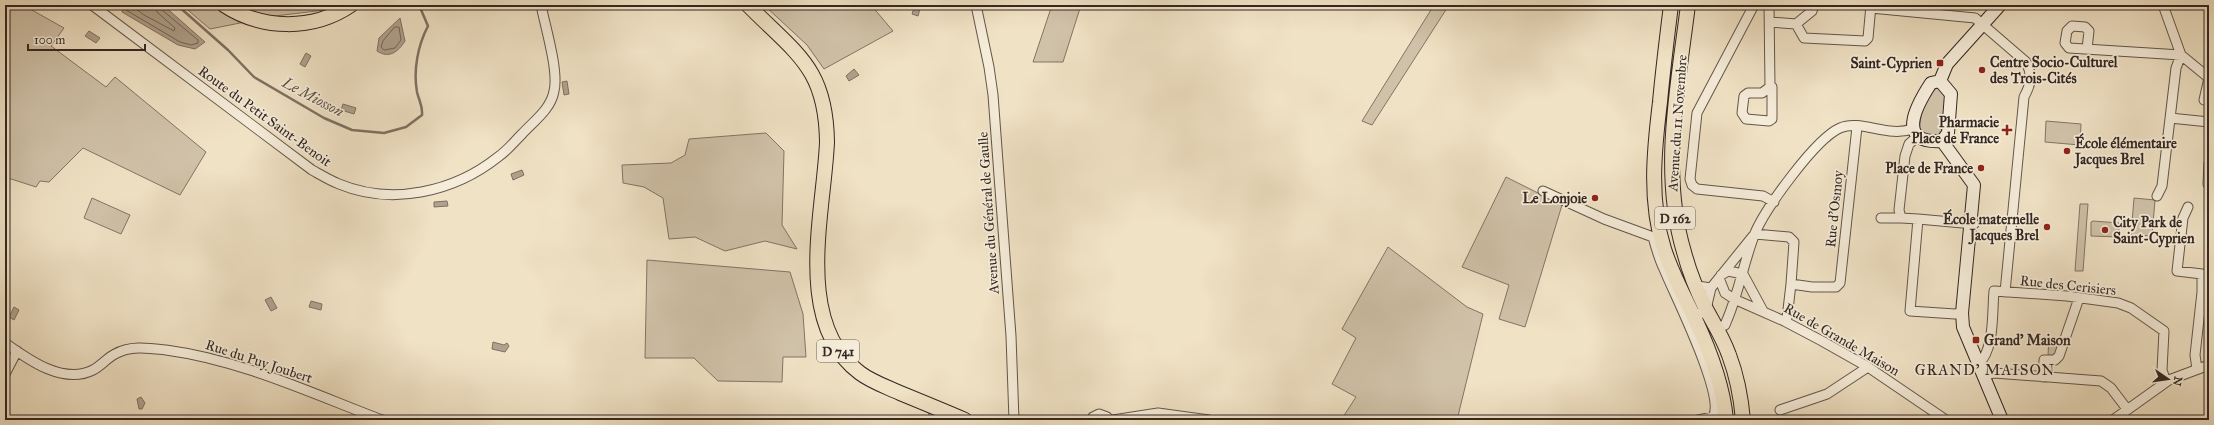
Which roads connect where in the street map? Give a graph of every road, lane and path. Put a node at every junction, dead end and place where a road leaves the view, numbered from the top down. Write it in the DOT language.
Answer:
graph roads {
  1 [pos="92,5"];
  2 [pos="224,5"];
  3 [pos="351,5"];
  4 [pos="540,5"];
  5 [pos="748,5"];
  6 [pos="976,5"];
  7 [pos="1671,5"];
  8 [pos="1688,5"];
  9 [pos="1754,5"];
  10 [pos="1770,5"];
  11 [pos="1814,5"];
  12 [pos="2000,5"];
  13 [pos="2162,5"];
  14 [pos="1871,7"];
  15 [pos="1770,22"];
  16 [pos="1796,24"];
  17 [pos="1982,25"];
  18 [pos="2087,49"];
  19 [pos="2182,55"];
  20 [pos="2209,78"];
  21 [pos="1940,81"];
  22 [pos="1770,87"];
  23 [pos="2194,99"];
  24 [pos="2206,100"];
  25 [pos="2170,118"];
  26 [pos="2209,122"];
  27 [pos="1857,127"];
  28 [pos="1914,133"];
  29 [pos="1942,141"];
  30 [pos="2209,162"];
  31 [pos="2208,184"];
  32 [pos="1543,191"];
  33 [pos="2157,196"];
  34 [pos="1774,202"];
  35 [pos="2188,207"];
  36 [pos="1881,218"];
  37 [pos="1901,218"];
  38 [pos="1918,219"];
  39 [pos="1972,224"];
  40 [pos="1755,234"];
  41 [pos="1743,274"];
  42 [pos="1720,276"];
  43 [pos="1791,284"];
  44 [pos="1697,286"];
  45 [pos="1711,288"];
  46 [pos="2005,292"];
  47 [pos="2205,292"];
  48 [pos="2079,298"];
  49 [pos="1734,299"];
  50 [pos="1706,309"];
  51 [pos="1763,311"];
  52 [pos="1962,313"];
  53 [pos="1691,321"];
  54 [pos="1784,321"];
  55 [pos="1717,328"];
  56 [pos="5,343"];
  57 [pos="17,351"];
  58 [pos="1978,364"];
  59 [pos="2209,365"];
  60 [pos="1868,367"];
  61 [pos="2197,369"];
  62 [pos="5,374"];
  63 [pos="1983,376"];
  64 [pos="2043,377"];
  65 [pos="2166,382"];
  66 [pos="2127,409"];
  67 [pos="1780,410"];
  68 [pos="382,420"];
  69 [pos="965,420"];
  70 [pos="1014,420"];
  71 [pos="1094,420"];
  72 [pos="1109,420"];
  73 [pos="1113,420"];
  74 [pos="1209,420"];
  75 [pos="1698,420"];
  76 [pos="1726,420"];
  77 [pos="1743,420"];
  78 [pos="1946,420"];
  79 [pos="2002,420"];
  80 [pos="2113,420"];
  1 -- 4 [label="street, Route du Petit Saint-Benoit"];
  2 -- 3 [label="main road"];
  5 -- 69 [label="main road, D 741"];
  6 -- 70 [label="street, Avenue du Général de Gaulle"];
  7 -- 53 [label="main road, Avenue du 11 Novembre / D 162"];
  8 -- 44 [label="main road, Avenue du 11 Novembre / D 162"];
  9 -- 34 [label="street"];
  10 -- 15 [label="street"];
  11 -- 16 [label="street"];
  12 -- 17 [label="street"];
  13 -- 19 [label="street"];
  14 -- 16 [label="street"];
  14 -- 17 [label="street"];
  15 -- 16 [label="street"];
  15 -- 22 [label="street"];
  17 -- 21 [label="street"];
  17 -- 46 [label="street"];
  18 -- 19 [label="street"];
  19 -- 20 [label="street"];
  19 -- 25 [label="street"];
  20 -- 24 [label="street"];
  21 -- 28 [label="street"];
  21 -- 29 [label="street"];
  22 -- 22 [label="street"];
  23 -- 24 [label="street"];
  25 -- 26 [label="street"];
  25 -- 33 [label="street"];
  27 -- 28 [label="street"];
  27 -- 34 [label="street"];
  27 -- 43 [label="street, Rue d'Osmoy"];
  28 -- 29 [label="street"];
  28 -- 37 [label="street"];
  29 -- 39 [label="street"];
  30 -- 31 [label="street"];
  32 -- 53 [label="street"];
  34 -- 40 [label="street"];
  35 -- 47 [label="street"];
  36 -- 37 [label="street"];
  37 -- 38 [label="street"];
  38 -- 39 [label="street"];
  38 -- 52 [label="street"];
  39 -- 52 [label="street"];
  40 -- 41 [label="street"];
  40 -- 42 [label="street"];
  40 -- 43 [label="street"];
  41 -- 42 [label="street"];
  41 -- 49 [label="street"];
  41 -- 51 [label="street, Rue de Grande Maison"];
  42 -- 45 [label="street"];
  42 -- 49 [label="street"];
  43 -- 54 [label="street"];
  44 -- 45 [label="street"];
  44 -- 50 [label="main road, Avenue du 11 Novembre / D 162"];
  45 -- 50 [label="street"];
  46 -- 48 [label="street, Rue des Cerisiers"];
  46 -- 58 [label="street, Rue des Cerisiers"];
  47 -- 61 [label="street"];
  48 -- 64 [label="street"];
  48 -- 65 [label="street, Rue des Cerisiers"];
  49 -- 51 [label="street, Rue de Grande Maison"];
  49 -- 55 [label="street"];
  50 -- 53 [label="street"];
  50 -- 55 [label="main road, Avenue du 11 Novembre / D 162"];
  51 -- 54 [label="street, Rue de Grande Maison"];
  52 -- 58 [label="street"];
  53 -- 55 [label="street"];
  53 -- 75 [label="street"];
  53 -- 76 [label="main road, Avenue du 11 Novembre / D 162"];
  54 -- 60 [label="street, Rue de Grande Maison"];
  55 -- 77 [label="main road, Avenue du 11 Novembre / D 162"];
  56 -- 57 [label="street, Rue du Puy Joubert"];
  57 -- 62 [label="street"];
  57 -- 68 [label="street, Rue du Puy Joubert"];
  58 -- 63 [label="street"];
  59 -- 61 [label="street"];
  60 -- 67 [label="street"];
  60 -- 78 [label="street, Rue de Grande Maison"];
  61 -- 65 [label="street"];
  63 -- 64 [label="street"];
  63 -- 79 [label="street"];
  64 -- 66 [label="street"];
  65 -- 66 [label="street"];
  66 -- 80 [label="street"];
  71 -- 72 [label="street"];
  73 -- 74 [label="street"];
}
